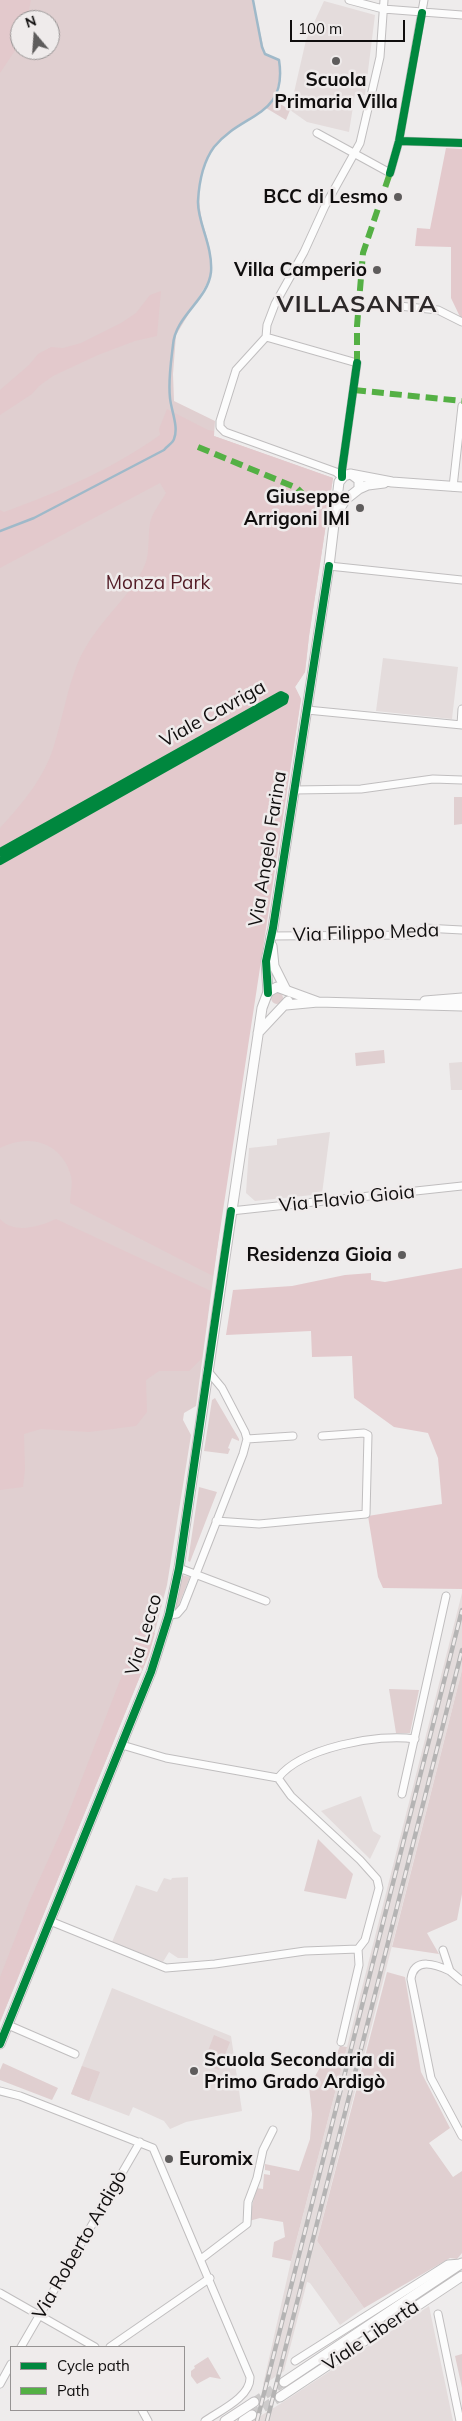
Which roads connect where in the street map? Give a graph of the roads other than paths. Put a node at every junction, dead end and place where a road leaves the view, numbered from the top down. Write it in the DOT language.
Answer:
graph roads {
  1 [pos="349,0"];
  2 [pos="384,0"];
  3 [pos="424,0"];
  4 [pos="383,9"];
  5 [pos="422,13"];
  6 [pos="462,15"];
  7 [pos="317,133"];
  8 [pos="399,141"];
  9 [pos="462,143"];
  10 [pos="353,155"];
  11 [pos="399,306"];
  12 [pos="462,322"];
  13 [pos="266,337"];
  14 [pos="462,406"];
  15 [pos="344,479"];
  16 [pos="392,482"];
  17 [pos="460,487"];
  18 [pos="356,492"];
  19 [pos="336,516"];
  20 [pos="329,566"];
  21 [pos="462,580"];
  22 [pos="462,708"];
  23 [pos="307,710"];
  24 [pos="462,725"];
  25 [pos="462,780"];
  26 [pos="294,790"];
  27 [pos="462,930"];
  28 [pos="272,933"];
  29 [pos="286,990"];
  30 [pos="267,994"];
  31 [pos="462,998"];
  32 [pos="318,1002"];
  33 [pos="411,1004"];
  34 [pos="284,1006"];
  35 [pos="462,1006"];
  36 [pos="258,1033"];
  37 [pos="462,1186"];
  38 [pos="231,1211"];
  39 [pos="207,1370"];
  40 [pos="293,1436"];
  41 [pos="322,1436"];
  42 [pos="247,1439"];
  43 [pos="216,1521"];
  44 [pos="179,1568"];
  45 [pos="196,1574"];
  46 [pos="446,1596"];
  47 [pos="266,1602"];
  48 [pos="169,1616"];
  49 [pos="415,1739"];
  50 [pos="122,1745"];
  51 [pos="278,1778"];
  52 [pos="402,1794"];
  53 [pos="50,1921"];
  54 [pos="358,1949"];
  55 [pos="444,1950"];
  56 [pos="450,1971"];
  57 [pos="462,1981"];
  58 [pos="8,2025"];
  59 [pos="341,2042"];
  60 [pos="0,2044"];
  61 [pos="75,2054"];
  62 [pos="0,2086"];
  63 [pos="0,2091"];
  64 [pos="20,2096"];
  65 [pos="273,2130"];
  66 [pos="462,2136"];
  67 [pos="140,2142"];
  68 [pos="202,2259"];
  69 [pos="462,2263"];
  70 [pos="462,2276"];
  71 [pos="210,2278"];
  72 [pos="0,2293"];
  73 [pos="438,2314"];
  74 [pos="39,2316"];
  75 [pos="22,2346"];
  76 [pos="92,2346"];
  77 [pos="111,2346"];
  78 [pos="294,2361"];
  79 [pos="10,2366"];
  80 [pos="284,2382"];
  81 [pos="0,2384"];
  82 [pos="280,2397"];
  83 [pos="254,2402"];
  84 [pos="252,2415"];
  85 [pos="205,2421"];
  86 [pos="225,2421"];
  87 [pos="243,2421"];
  88 [pos="460,2421"];
  1 -- 4 [label="street"];
  2 -- 4 [label="street"];
  3 -- 5 [label="street"];
  4 -- 5 [label="street"];
  4 -- 10 [label="street"];
  5 -- 6 [label="street"];
  5 -- 8 [label="street"];
  7 -- 10 [label="street"];
  8 -- 9 [label="street"];
  8 -- 10 [label="street"];
  10 -- 13 [label="street"];
  11 -- 12 [label="street"];
  13 -- 15 [label="street"];
  13 -- 15 [label="street"];
  14 -- 17 [label="street"];
  15 -- 16 [label="main road"];
  15 -- 18 [label="main road"];
  15 -- 18 [label="main road"];
  15 -- 19 [label="main road, Via Angelo Farina"];
  16 -- 17 [label="main road"];
  16 -- 18 [label="main road"];
  18 -- 19 [label="main road"];
  19 -- 20 [label="main road, Via Angelo Farina"];
  20 -- 21 [label="street"];
  20 -- 23 [label="main road, Via Angelo Farina"];
  22 -- 24 [label="street"];
  23 -- 24 [label="street"];
  23 -- 26 [label="main road, Via Angelo Farina"];
  25 -- 26 [label="street"];
  26 -- 28 [label="main road, Via Angelo Farina"];
  27 -- 28 [label="street, Via Filippo Meda"];
  28 -- 29 [label="main road, Via Angelo Farina"];
  28 -- 30 [label="main road, Via Angelo Farina"];
  29 -- 30 [label="main road"];
  29 -- 32 [label="main road"];
  29 -- 34 [label="main road"];
  30 -- 34 [label="main road"];
  30 -- 36 [label="main road, Via Angelo Farina"];
  31 -- 33 [label="main road"];
  32 -- 33 [label="main road"];
  32 -- 34 [label="main road"];
  33 -- 35 [label="main road"];
  34 -- 36 [label="main road"];
  36 -- 38 [label="main road, Via Angelo Farina"];
  37 -- 38 [label="street, Via Flavio Gioia"];
  38 -- 39 [label="main road, Via Lecco"];
  39 -- 42 [label="street"];
  39 -- 44 [label="main road, Via Lecco"];
  40 -- 42 [label="street"];
  41 -- 43 [label="street"];
  42 -- 43 [label="street, Via Lecco"];
  43 -- 45 [label="street, Via Lecco"];
  44 -- 45 [label="street"];
  44 -- 48 [label="main road, Via Lecco"];
  45 -- 47 [label="street"];
  45 -- 48 [label="street, Via Lecco"];
  46 -- 49 [label="street"];
  48 -- 50 [label="main road, Via Lecco"];
  49 -- 51 [label="street"];
  49 -- 52 [label="street"];
  50 -- 51 [label="street"];
  50 -- 53 [label="main road, Via Lecco"];
  51 -- 54 [label="street"];
  53 -- 54 [label="street"];
  53 -- 58 [label="main road, Via Lecco"];
  54 -- 59 [label="street"];
  55 -- 56 [label="street"];
  56 -- 57 [label="street"];
  56 -- 66 [label="street"];
  58 -- 60 [label="main road, Via Lecco"];
  58 -- 61 [label="street"];
  62 -- 64 [label="street"];
  63 -- 64 [label="street"];
  64 -- 67 [label="street"];
  65 -- 68 [label="street"];
  67 -- 68 [label="street"];
  67 -- 74 [label="street, Via Roberto Ardigò"];
  68 -- 71 [label="street"];
  69 -- 78 [label="street, Viale Libertà"];
  69 -- 80 [label="main road, Viale Libertà"];
  70 -- 82 [label="main road, Viale Libertà"];
  71 -- 77 [label="street"];
  71 -- 85 [label="street"];
  72 -- 74 [label="street"];
  73 -- 88 [label="street"];
  74 -- 75 [label="street, Via Roberto Ardigò"];
  74 -- 76 [label="street"];
  79 -- 81 [label="street"];
  83 -- 86 [label="main road"];
  84 -- 87 [label="main road"];
}
